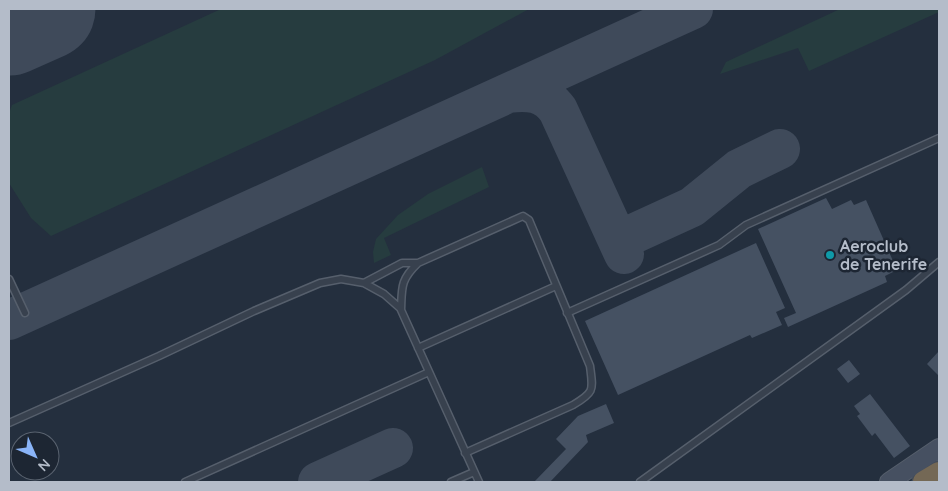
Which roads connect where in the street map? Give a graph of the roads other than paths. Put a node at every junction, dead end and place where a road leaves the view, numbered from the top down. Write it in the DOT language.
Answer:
graph roads {
  1 [pos="939,138"];
  2 [pos="939,262"];
  3 [pos="418,263"];
  4 [pos="9,279"];
  5 [pos="364,283"];
  6 [pos="556,286"];
  7 [pos="401,309"];
  8 [pos="25,313"];
  9 [pos="567,313"];
  10 [pos="418,348"];
  11 [pos="429,372"];
  12 [pos="9,423"];
  13 [pos="939,448"];
  14 [pos="465,453"];
  15 [pos="474,472"];
  16 [pos="939,473"];
  17 [pos="185,482"];
  18 [pos="451,482"];
  19 [pos="479,482"];
  20 [pos="640,482"];
  21 [pos="889,482"];
  22 [pos="924,482"];
  1 -- 9 [label="lane"];
  2 -- 20 [label="lane"];
  3 -- 5 [label="lane"];
  3 -- 6 [label="lane"];
  3 -- 7 [label="lane"];
  4 -- 8 [label="lane"];
  5 -- 7 [label="lane"];
  5 -- 12 [label="lane"];
  6 -- 9 [label="lane"];
  6 -- 10 [label="lane"];
  7 -- 10 [label="lane"];
  9 -- 14 [label="lane"];
  10 -- 11 [label="lane"];
  11 -- 14 [label="lane"];
  11 -- 17 [label="lane"];
  13 -- 21 [label="main road"];
  14 -- 15 [label="lane"];
  15 -- 18 [label="lane"];
  15 -- 19 [label="lane"];
  16 -- 22 [label="highway"];
}
